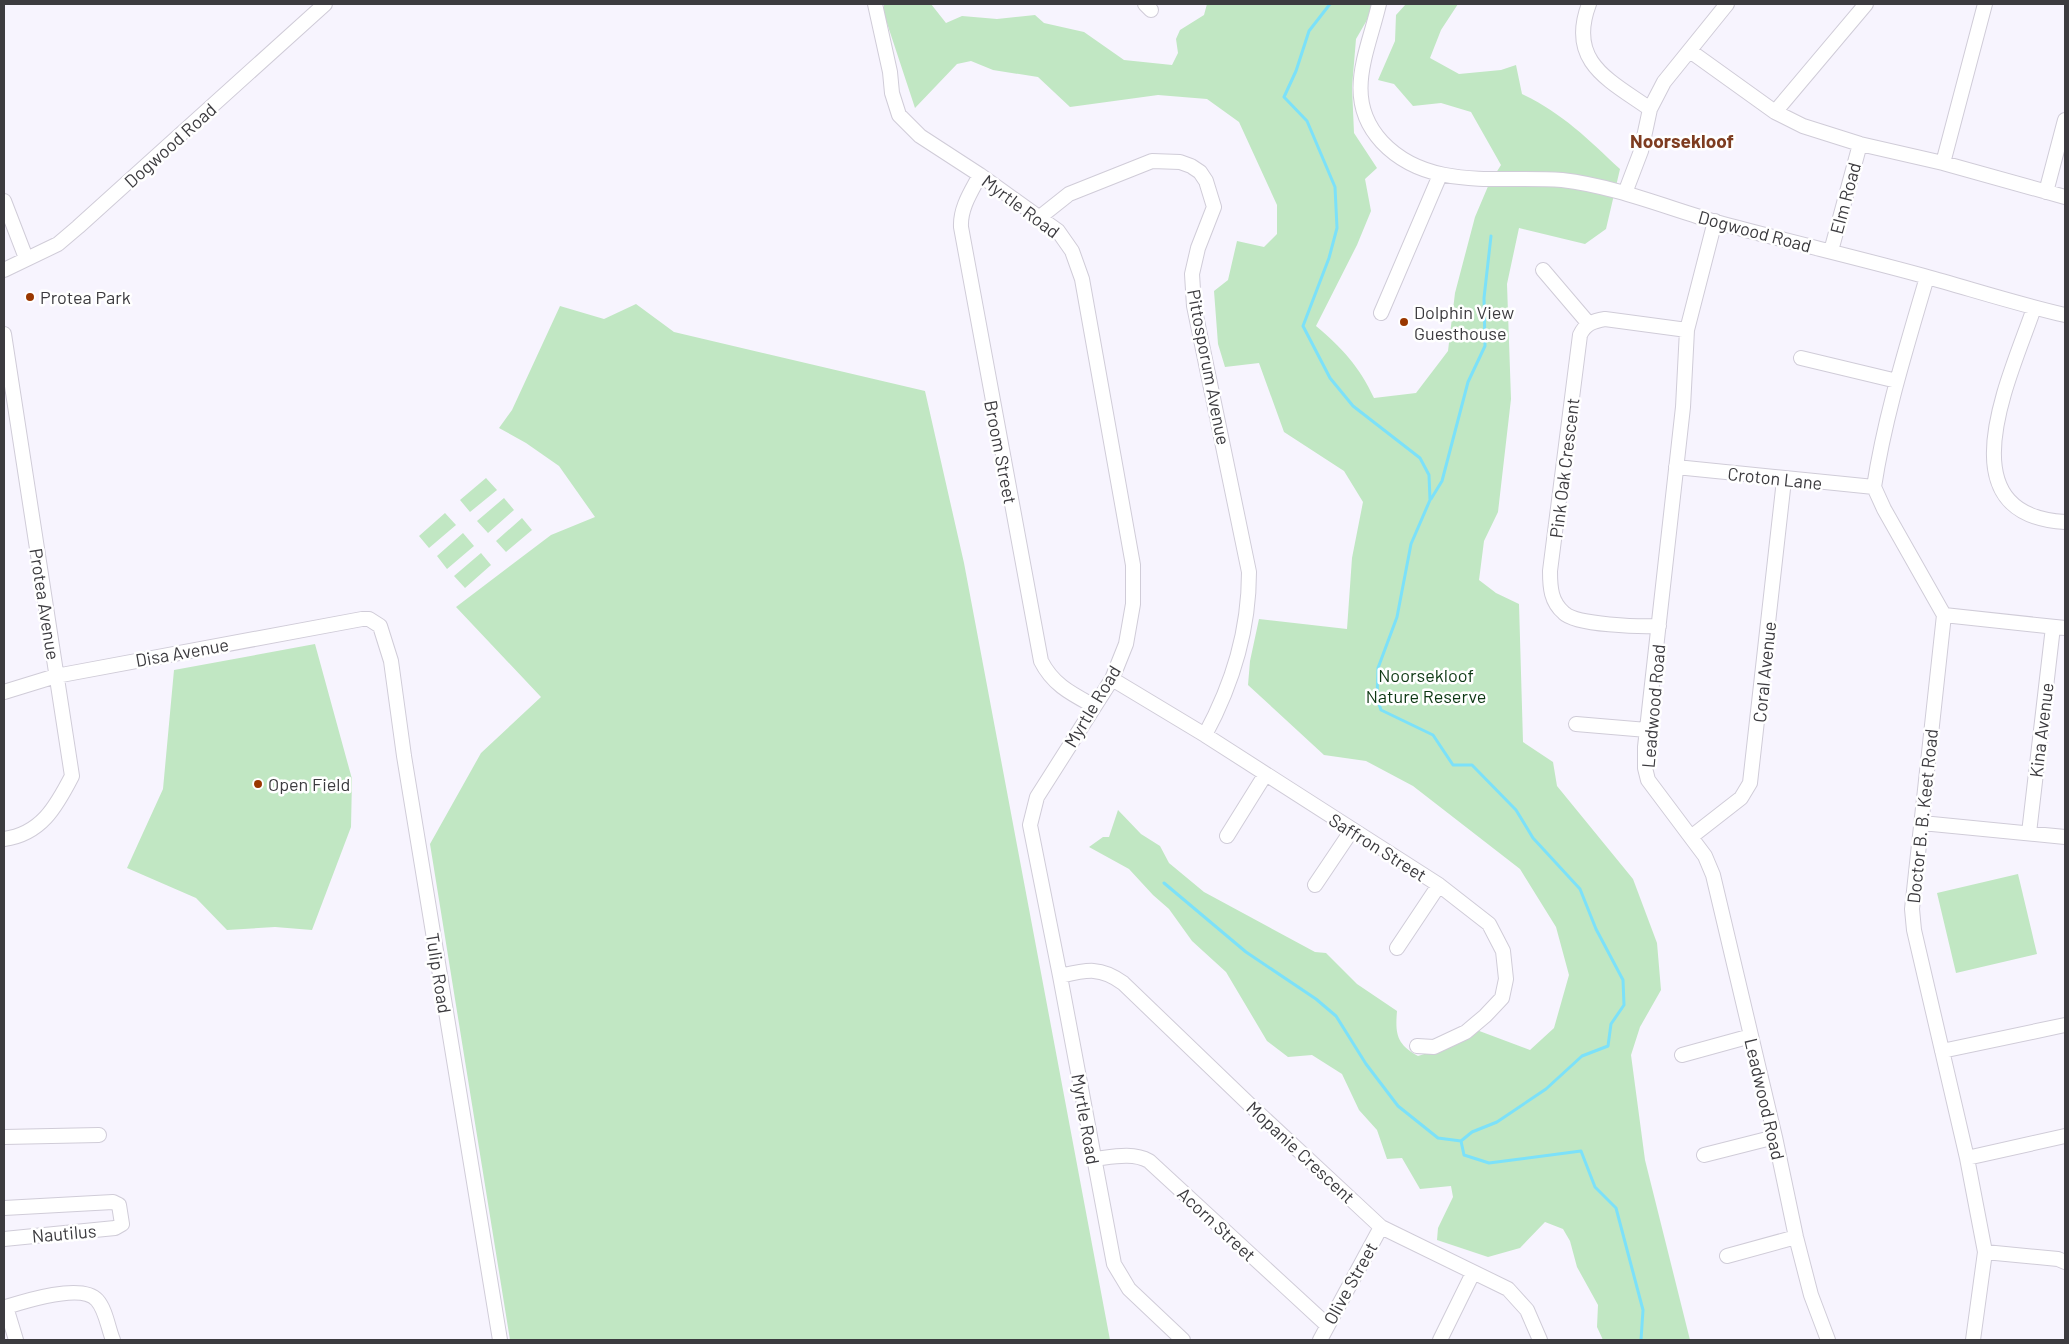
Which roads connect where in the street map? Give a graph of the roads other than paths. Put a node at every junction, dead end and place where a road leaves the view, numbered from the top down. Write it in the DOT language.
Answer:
graph roads {
  1 [pos="325,4"];
  2 [pos="874,4"];
  3 [pos="1379,4"];
  4 [pos="1589,4"];
  5 [pos="1727,4"];
  6 [pos="1866,4"];
  7 [pos="1985,4"];
  8 [pos="1690,51"];
  9 [pos="1650,110"];
  10 [pos="1775,112"];
  11 [pos="2065,120"];
  12 [pos="1860,144"];
  13 [pos="1943,163"];
  14 [pos="980,175"];
  15 [pos="1440,175"];
  16 [pos="2046,192"];
  17 [pos="1625,194"];
  18 [pos="2065,197"];
  19 [pos="4,201"];
  20 [pos="1040,217"];
  21 [pos="1715,221"];
  22 [pos="1831,252"];
  23 [pos="26,258"];
  24 [pos="4,270"];
  25 [pos="1543,270"];
  26 [pos="1926,276"];
  27 [pos="2034,308"];
  28 [pos="1382,313"];
  29 [pos="2065,315"];
  30 [pos="1589,324"];
  31 [pos="1687,330"];
  32 [pos="4,334"];
  33 [pos="1801,358"];
  34 [pos="6,361"];
  35 [pos="1897,380"];
  36 [pos="1676,468"];
  37 [pos="1784,480"];
  38 [pos="1874,487"];
  39 [pos="2065,522"];
  40 [pos="1944,615"];
  41 [pos="362,619"];
  42 [pos="1659,626"];
  43 [pos="2059,628"];
  44 [pos="56,676"];
  45 [pos="1112,679"];
  46 [pos="4,692"];
  47 [pos="1094,706"];
  48 [pos="1576,724"];
  49 [pos="1647,730"];
  50 [pos="1205,735"];
  51 [pos="1265,775"];
  52 [pos="1922,823"];
  53 [pos="1352,830"];
  54 [pos="2029,833"];
  55 [pos="1227,836"];
  56 [pos="1691,837"];
  57 [pos="2065,837"];
  58 [pos="4,839"];
  59 [pos="1315,885"];
  60 [pos="1439,885"];
  61 [pos="1397,948"];
  62 [pos="1060,976"];
  63 [pos="2065,1025"];
  64 [pos="1751,1036"];
  65 [pos="1417,1046"];
  66 [pos="1942,1051"];
  67 [pos="1682,1055"];
  68 [pos="100,1135"];
  69 [pos="2065,1136"];
  70 [pos="1775,1137"];
  71 [pos="4,1138"];
  72 [pos="1704,1155"];
  73 [pos="1967,1158"];
  74 [pos="1094,1159"];
  75 [pos="4,1208"];
  76 [pos="1381,1227"];
  77 [pos="1796,1237"];
  78 [pos="4,1238"];
  79 [pos="1985,1252"];
  80 [pos="1727,1256"];
  81 [pos="2065,1262"];
  82 [pos="1473,1274"];
  83 [pos="5,1307"];
  84 [pos="1327,1325"];
  85 [pos="1825,1339"];
  86 [pos="16,1340"];
  87 [pos="113,1340"];
  88 [pos="500,1340"];
  89 [pos="1183,1340"];
  90 [pos="1320,1340"];
  91 [pos="1440,1340"];
  92 [pos="1540,1340"];
  93 [pos="1973,1340"];
  1 -- 23 [label="street, Dogwood Road"];
  2 -- 14 [label="street, Myrtle Road"];
  3 -- 15 [label="street, Dogwood Road"];
  4 -- 9 [label="street"];
  5 -- 8 [label="street"];
  6 -- 10 [label="street"];
  7 -- 13 [label="street"];
  8 -- 9 [label="street"];
  8 -- 10 [label="street"];
  9 -- 17 [label="street"];
  10 -- 12 [label="street"];
  11 -- 16 [label="street"];
  12 -- 13 [label="street"];
  12 -- 22 [label="street, Elm Road"];
  13 -- 16 [label="street"];
  14 -- 20 [label="street, Myrtle Road"];
  14 -- 47 [label="street, Broom Street"];
  15 -- 17 [label="street, Dogwood Road"];
  15 -- 28 [label="street"];
  16 -- 18 [label="street"];
  17 -- 21 [label="street, Dogwood Road"];
  19 -- 23 [label="street"];
  20 -- 45 [label="street, Myrtle Road"];
  20 -- 50 [label="street, Pittosporum Avenue"];
  21 -- 22 [label="street, Dogwood Road"];
  21 -- 31 [label="street, Leadwood Road"];
  22 -- 26 [label="street, Dogwood Road"];
  23 -- 24 [label="street, Dogwood Road"];
  25 -- 30 [label="street"];
  26 -- 27 [label="street, Dogwood Road"];
  26 -- 35 [label="street"];
  27 -- 29 [label="street, Dogwood Road"];
  27 -- 39 [label="street"];
  30 -- 31 [label="street"];
  30 -- 42 [label="street, Pink Oak Crescent"];
  31 -- 36 [label="street, Leadwood Road"];
  32 -- 34 [label="street, Protea Avenue"];
  33 -- 35 [label="street"];
  34 -- 44 [label="street, Protea Avenue"];
  35 -- 38 [label="street"];
  36 -- 37 [label="street, Croton Lane"];
  36 -- 42 [label="street, Leadwood Road"];
  37 -- 38 [label="street, Croton Lane"];
  37 -- 56 [label="street, Coral Avenue"];
  38 -- 40 [label="street"];
  40 -- 43 [label="street"];
  40 -- 52 [label="street, Doctor B. B. Keet Road"];
  41 -- 44 [label="street, Disa Avenue"];
  41 -- 88 [label="street, Tulip Road"];
  42 -- 49 [label="street, Leadwood Road"];
  43 -- 54 [label="street, Kina Avenue"];
  44 -- 46 [label="street, Disa Avenue"];
  44 -- 58 [label="street, Protea Avenue"];
  45 -- 47 [label="street, Myrtle Road"];
  45 -- 50 [label="street, Saffron Street"];
  47 -- 62 [label="street, Myrtle Road"];
  48 -- 49 [label="street"];
  49 -- 56 [label="street, Leadwood Road"];
  50 -- 51 [label="street, Saffron Street"];
  51 -- 53 [label="street, Saffron Street"];
  51 -- 55 [label="street"];
  52 -- 54 [label="street"];
  52 -- 66 [label="street, Doctor B. B. Keet Road"];
  53 -- 59 [label="street"];
  53 -- 60 [label="street, Saffron Street"];
  54 -- 57 [label="street"];
  56 -- 64 [label="street, Leadwood Road"];
  60 -- 61 [label="street"];
  60 -- 65 [label="street, Saffron Street"];
  62 -- 74 [label="street, Myrtle Road"];
  62 -- 76 [label="street, Mopanie Crescent"];
  63 -- 66 [label="street"];
  64 -- 67 [label="street"];
  64 -- 70 [label="street, Leadwood Road"];
  66 -- 73 [label="street, Doctor B. B. Keet Road"];
  68 -- 71 [label="street"];
  69 -- 73 [label="street"];
  70 -- 72 [label="street"];
  70 -- 77 [label="street, Leadwood Road"];
  73 -- 79 [label="street, Doctor B. B. Keet Road"];
  74 -- 84 [label="street, Acorn Street"];
  74 -- 89 [label="street, Myrtle Road"];
  75 -- 78 [label="street, Nautilus"];
  76 -- 82 [label="street, Mopanie Crescent"];
  76 -- 84 [label="street, Olive Street"];
  77 -- 80 [label="street"];
  77 -- 85 [label="street, Leadwood Road"];
  79 -- 81 [label="street"];
  79 -- 93 [label="street, Doctor B. B. Keet Road"];
  82 -- 91 [label="street"];
  82 -- 92 [label="street, Mopanie Crescent"];
  83 -- 86 [label="street"];
  83 -- 87 [label="street"];
  84 -- 90 [label="street, Olive Street"];
}
